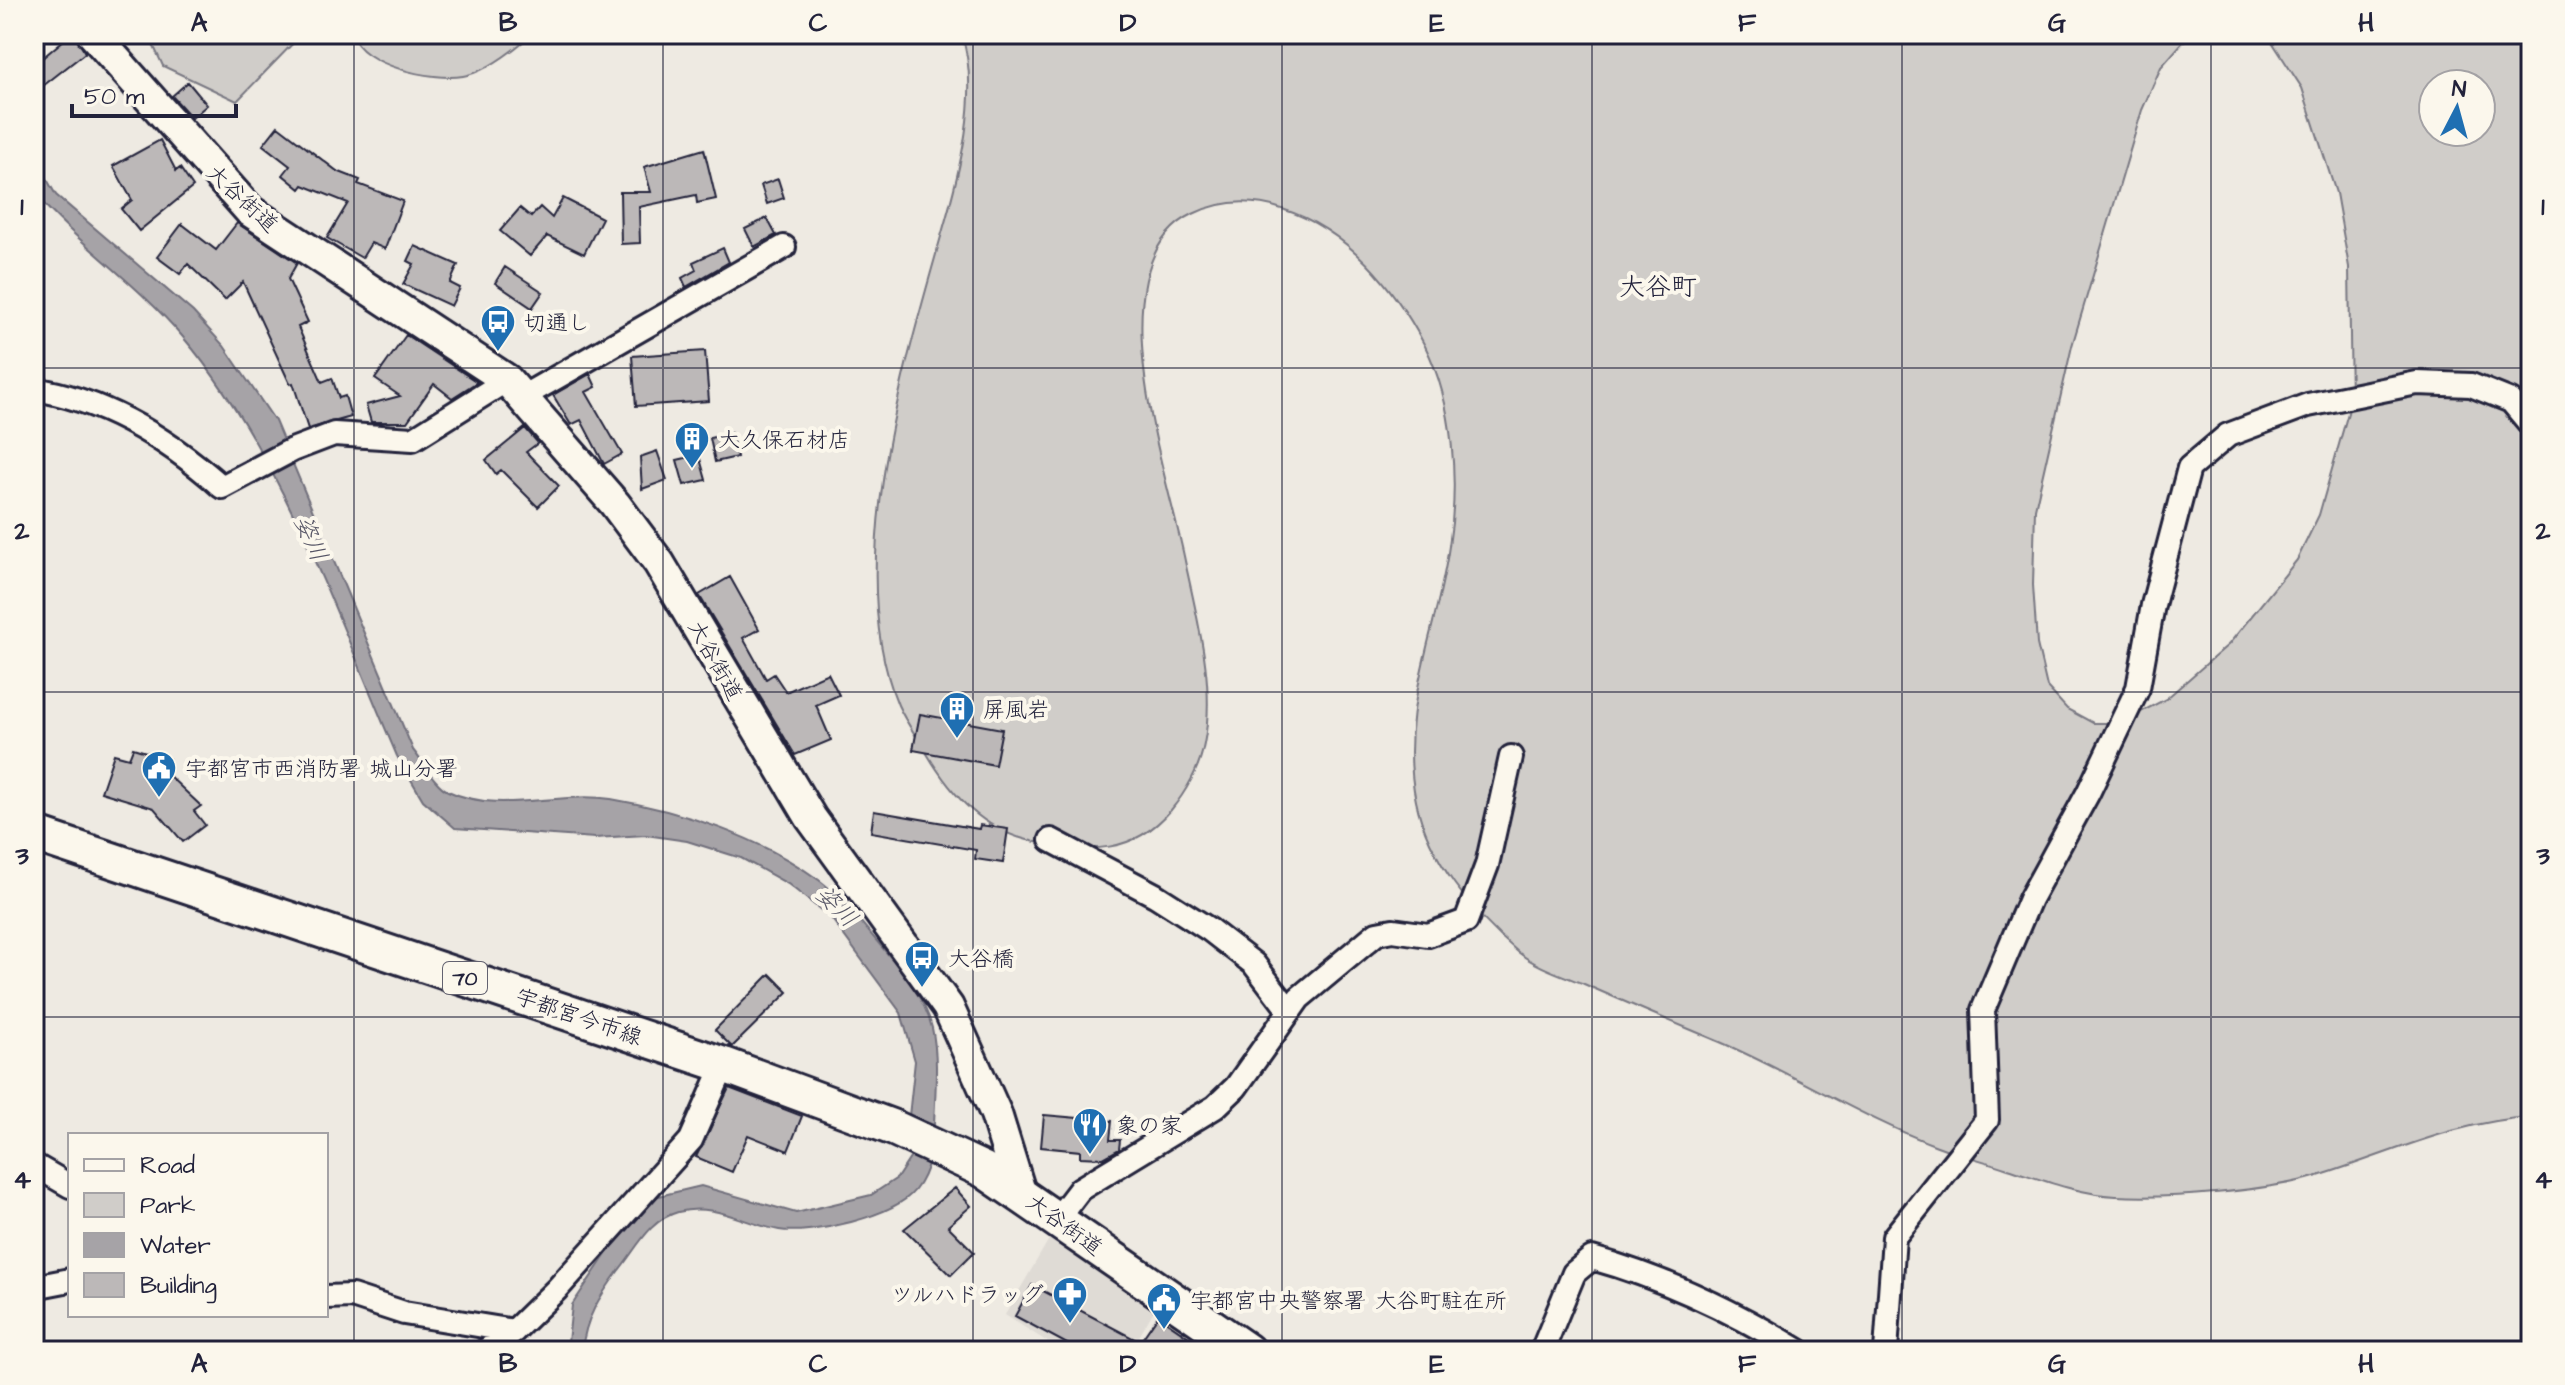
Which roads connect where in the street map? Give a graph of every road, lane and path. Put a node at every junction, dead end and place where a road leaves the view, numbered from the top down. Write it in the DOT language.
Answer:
graph roads {
  1 [pos="93,34"];
  2 [pos="784,247"];
  3 [pos="516,388"];
  4 [pos="34,389"];
  5 [pos="2531,425"];
  6 [pos="1511,757"];
  7 [pos="34,834"];
  8 [pos="1051,840"];
  9 [pos="1289,1010"];
  10 [pos="724,1065"];
  11 [pos="34,1165"];
  12 [pos="53,1182"];
  13 [pos="1021,1195"];
  14 [pos="1057,1219"];
  15 [pos="68,1280"];
  16 [pos="34,1287"];
  17 [pos="328,1297"];
  18 [pos="514,1331"];
  19 [pos="485,1351"];
  20 [pos="1247,1351"];
  21 [pos="1542,1351"];
  22 [pos="1799,1351"];
  23 [pos="1886,1351"];
  1 -- 3 [label="main road, 大谷街道"];
  2 -- 3 [label="street"];
  3 -- 4 [label="street"];
  3 -- 13 [label="main road, 大谷街道"];
  5 -- 23 [label="street"];
  6 -- 9 [label="street"];
  7 -- 10 [label="main road, 宇都宮今市線 / 70"];
  8 -- 9 [label="street"];
  9 -- 14 [label="street"];
  10 -- 13 [label="main road, 宇都宮今市線 / 70"];
  10 -- 18 [label="street"];
  11 -- 12 [label="street"];
  13 -- 14 [label="main road, 大谷街道 / 70"];
  14 -- 20 [label="main road, 大谷街道 / 70"];
  15 -- 16 [label="street"];
  17 -- 18 [label="street"];
  18 -- 19 [label="street"];
  21 -- 22 [label="street"];
}
